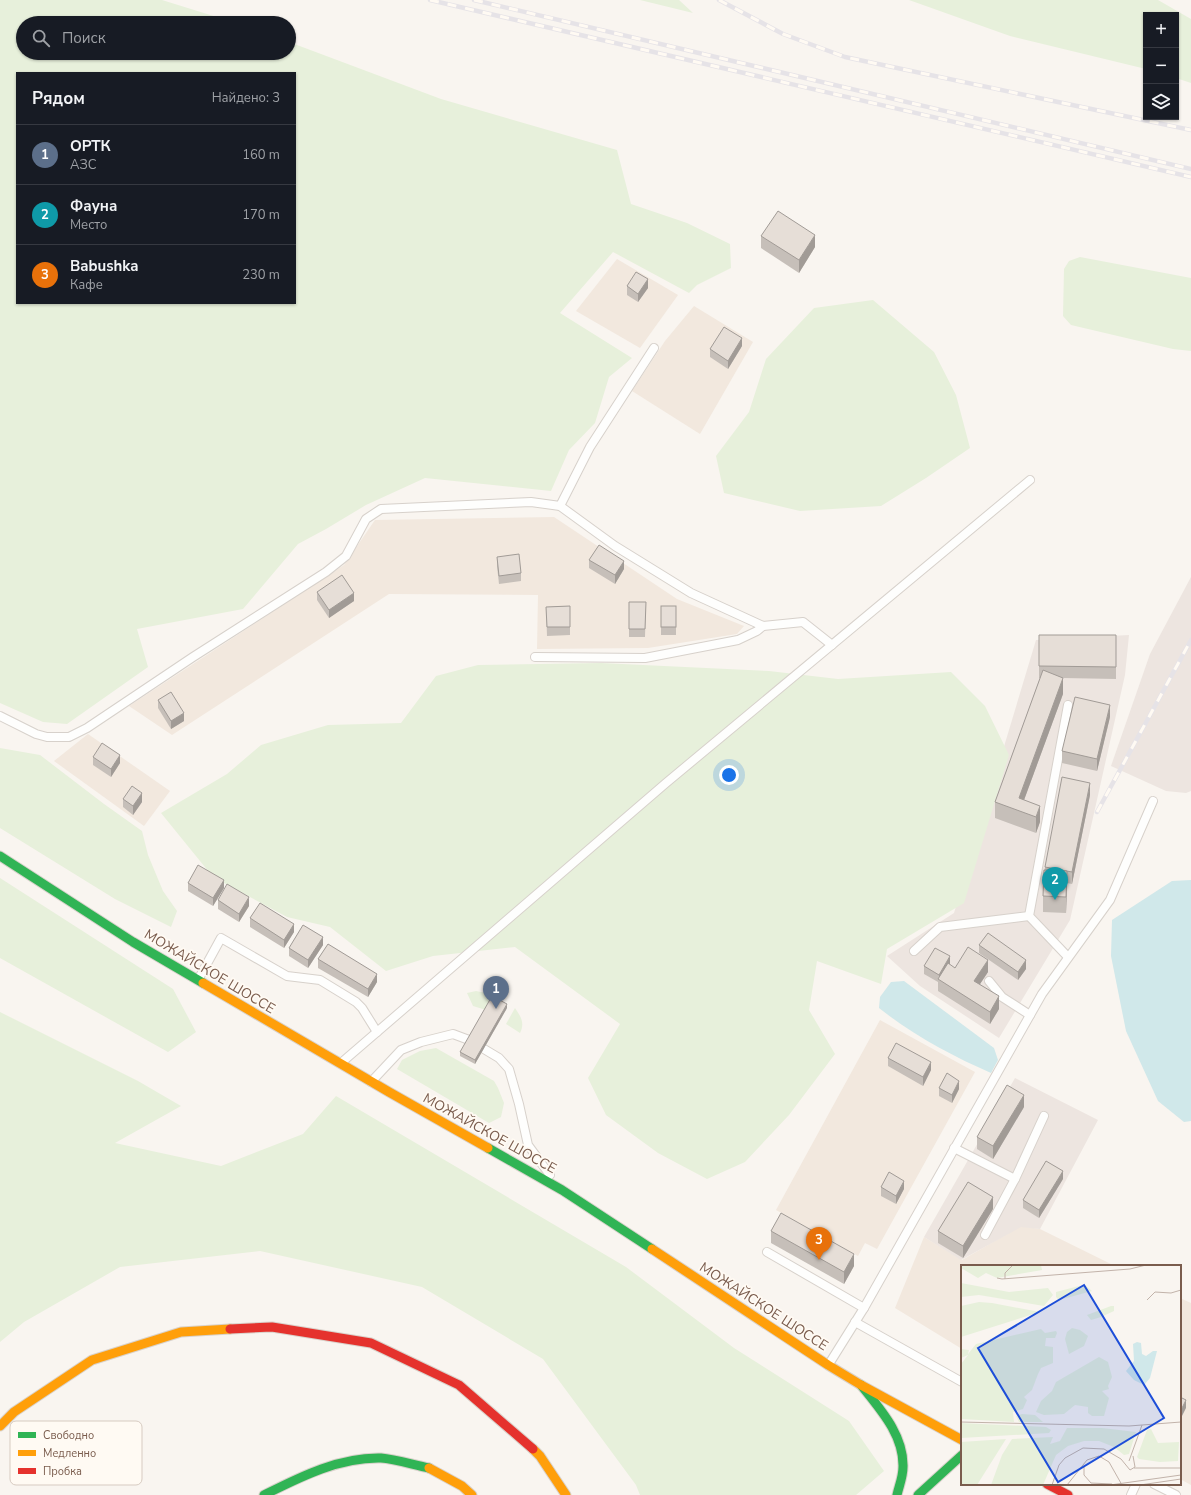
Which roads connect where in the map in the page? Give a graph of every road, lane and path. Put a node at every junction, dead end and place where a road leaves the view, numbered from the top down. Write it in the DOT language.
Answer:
graph roads {
  1 [pos="654,348"];
  2 [pos="1030,480"];
  3 [pos="560,506"];
  4 [pos="763,626"];
  5 [pos="832,645"];
  6 [pos="535,656"];
  7 [pos="1068,705"];
  8 [pos="0,716"];
  9 [pos="1153,801"];
  10 [pos="0,856"];
  11 [pos="1029,916"];
  12 [pos="914,951"];
  13 [pos="1068,957"];
  14 [pos="198,980"];
  15 [pos="989,981"];
  16 [pos="1030,1015"];
  17 [pos="377,1032"];
  18 [pos="469,1040"];
  19 [pos="484,1049"];
  20 [pos="340,1064"];
  21 [pos="371,1082"];
  22 [pos="1044,1116"];
  23 [pos="954,1148"];
  24 [pos="1015,1179"];
  25 [pos="562,1190"];
  26 [pos="985,1235"];
  27 [pos="766,1252"];
  28 [pos="864,1308"];
  29 [pos="855,1322"];
  30 [pos="828,1365"];
  31 [pos="961,1381"];
  32 [pos="861,1385"];
  33 [pos="0,1426"];
  34 [pos="961,1439"];
  35 [pos="961,1456"];
  36 [pos="303,1476"];
  37 [pos="1049,1485"];
  38 [pos="1136,1485"];
  39 [pos="1156,1485"];
  40 [pos="264,1495"];
  41 [pos="288,1495"];
  42 [pos="472,1495"];
  43 [pos="566,1495"];
  44 [pos="897,1495"];
  45 [pos="918,1495"];
  46 [pos="1068,1495"];
  47 [pos="1131,1495"];
  48 [pos="1176,1495"];
  1 -- 3 [label="lane"];
  2 -- 5 [label="lane"];
  3 -- 4 [label="lane"];
  3 -- 8 [label="lane"];
  4 -- 5 [label="lane"];
  4 -- 6 [label="lane"];
  5 -- 17 [label="lane"];
  7 -- 11 [label="lane"];
  9 -- 13 [label="lane"];
  10 -- 14 [label="main road, МОЖАЙСКОЕ ШОССЕ"];
  11 -- 12 [label="lane"];
  11 -- 13 [label="lane"];
  13 -- 16 [label="lane"];
  14 -- 17 [label="lane"];
  14 -- 20 [label="main road, МОЖАЙСКОЕ ШОССЕ"];
  15 -- 16 [label="lane"];
  16 -- 23 [label="lane"];
  17 -- 20 [label="lane"];
  18 -- 21 [label="lane"];
  19 -- 25 [label="lane"];
  20 -- 21 [label="main road, МОЖАЙСКОЕ ШОССЕ"];
  21 -- 25 [label="main road, МОЖАЙСКОЕ ШОССЕ"];
  22 -- 24 [label="lane"];
  23 -- 24 [label="lane"];
  23 -- 28 [label="lane"];
  24 -- 26 [label="lane"];
  25 -- 30 [label="main road, МОЖАЙСКОЕ ШОССЕ"];
  27 -- 28 [label="lane"];
  28 -- 29 [label="lane"];
  29 -- 30 [label="lane"];
  29 -- 31 [label="lane"];
  30 -- 32 [label="main road, МОЖАЙСКОЕ ШОССЕ"];
  32 -- 34 [label="main road, МОЖАЙСКОЕ ШОССЕ"];
  32 -- 44 [label="main road"];
  33 -- 43 [label="main road"];
  35 -- 45 [label="main road"];
  36 -- 40 [label="main road"];
  36 -- 41 [label="main road"];
  36 -- 42 [label="main road"];
  37 -- 46 [label="main road"];
  38 -- 47 [label="lane"];
  39 -- 48 [label="lane"];
}
